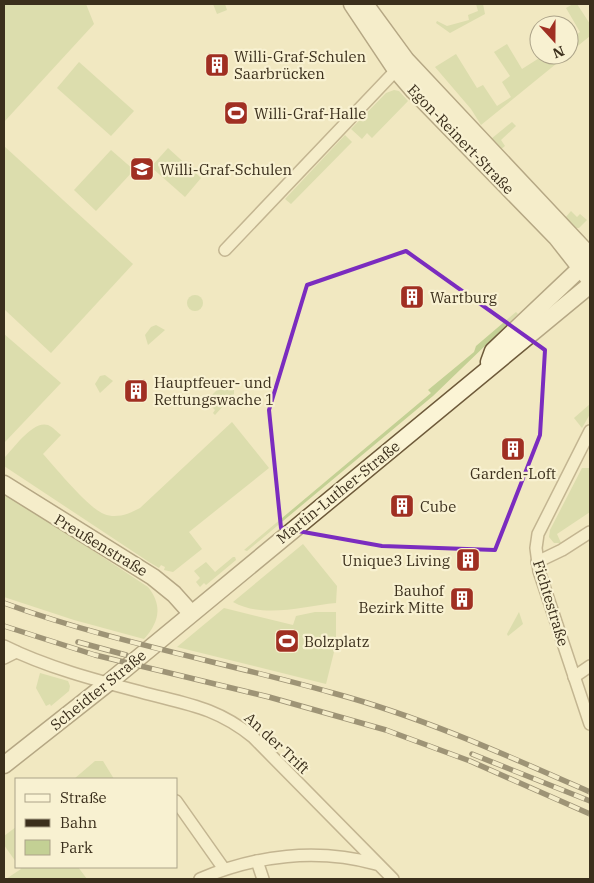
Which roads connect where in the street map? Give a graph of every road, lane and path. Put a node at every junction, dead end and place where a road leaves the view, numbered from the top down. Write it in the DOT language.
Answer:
graph roads {
  1 [pos="352,4"];
  2 [pos="365,4"];
  3 [pos="401,65"];
  4 [pos="225,250"];
  5 [pos="588,266"];
  6 [pos="590,285"];
  7 [pos="485,371"];
  8 [pos="590,431"];
  9 [pos="4,484"];
  10 [pos="590,532"];
  11 [pos="537,562"];
  12 [pos="191,614"];
  13 [pos="4,646"];
  14 [pos="16,652"];
  15 [pos="4,658"];
  16 [pos="590,666"];
  17 [pos="574,677"];
  18 [pos="108,683"];
  19 [pos="590,724"];
  20 [pos="4,765"];
  21 [pos="178,804"];
  22 [pos="257,861"];
  23 [pos="378,865"];
  24 [pos="224,869"];
  25 [pos="200,879"];
  26 [pos="263,879"];
  27 [pos="393,879"];
  1 -- 3 [label="main road, Egon-Reinert-Straße"];
  2 -- 3 [label="main road, Egon-Reinert-Straße"];
  3 -- 4 [label="street"];
  3 -- 5 [label="main road, Egon-Reinert-Straße"];
  3 -- 5 [label="main road, Egon-Reinert-Straße"];
  5 -- 7 [label="main road, Martin-Luther-Straße"];
  6 -- 7 [label="main road, Martin-Luther-Straße"];
  7 -- 12 [label="main road, Martin-Luther-Straße"];
  8 -- 11 [label="street, Fichtestraße"];
  9 -- 12 [label="main road, Preußenstraße"];
  10 -- 11 [label="street"];
  11 -- 17 [label="street, Fichtestraße"];
  12 -- 18 [label="main road, Scheidter Straße"];
  13 -- 14 [label="street, An der Trift"];
  14 -- 15 [label="street"];
  14 -- 18 [label="street, An der Trift"];
  16 -- 17 [label="street"];
  17 -- 19 [label="street, Fichtestraße"];
  18 -- 20 [label="main road, Scheidter Straße"];
  18 -- 23 [label="street, An der Trift"];
  21 -- 24 [label="street"];
  22 -- 23 [label="street"];
  22 -- 24 [label="street"];
  22 -- 26 [label="street"];
  23 -- 27 [label="street, An der Trift"];
  24 -- 25 [label="street"];
}
